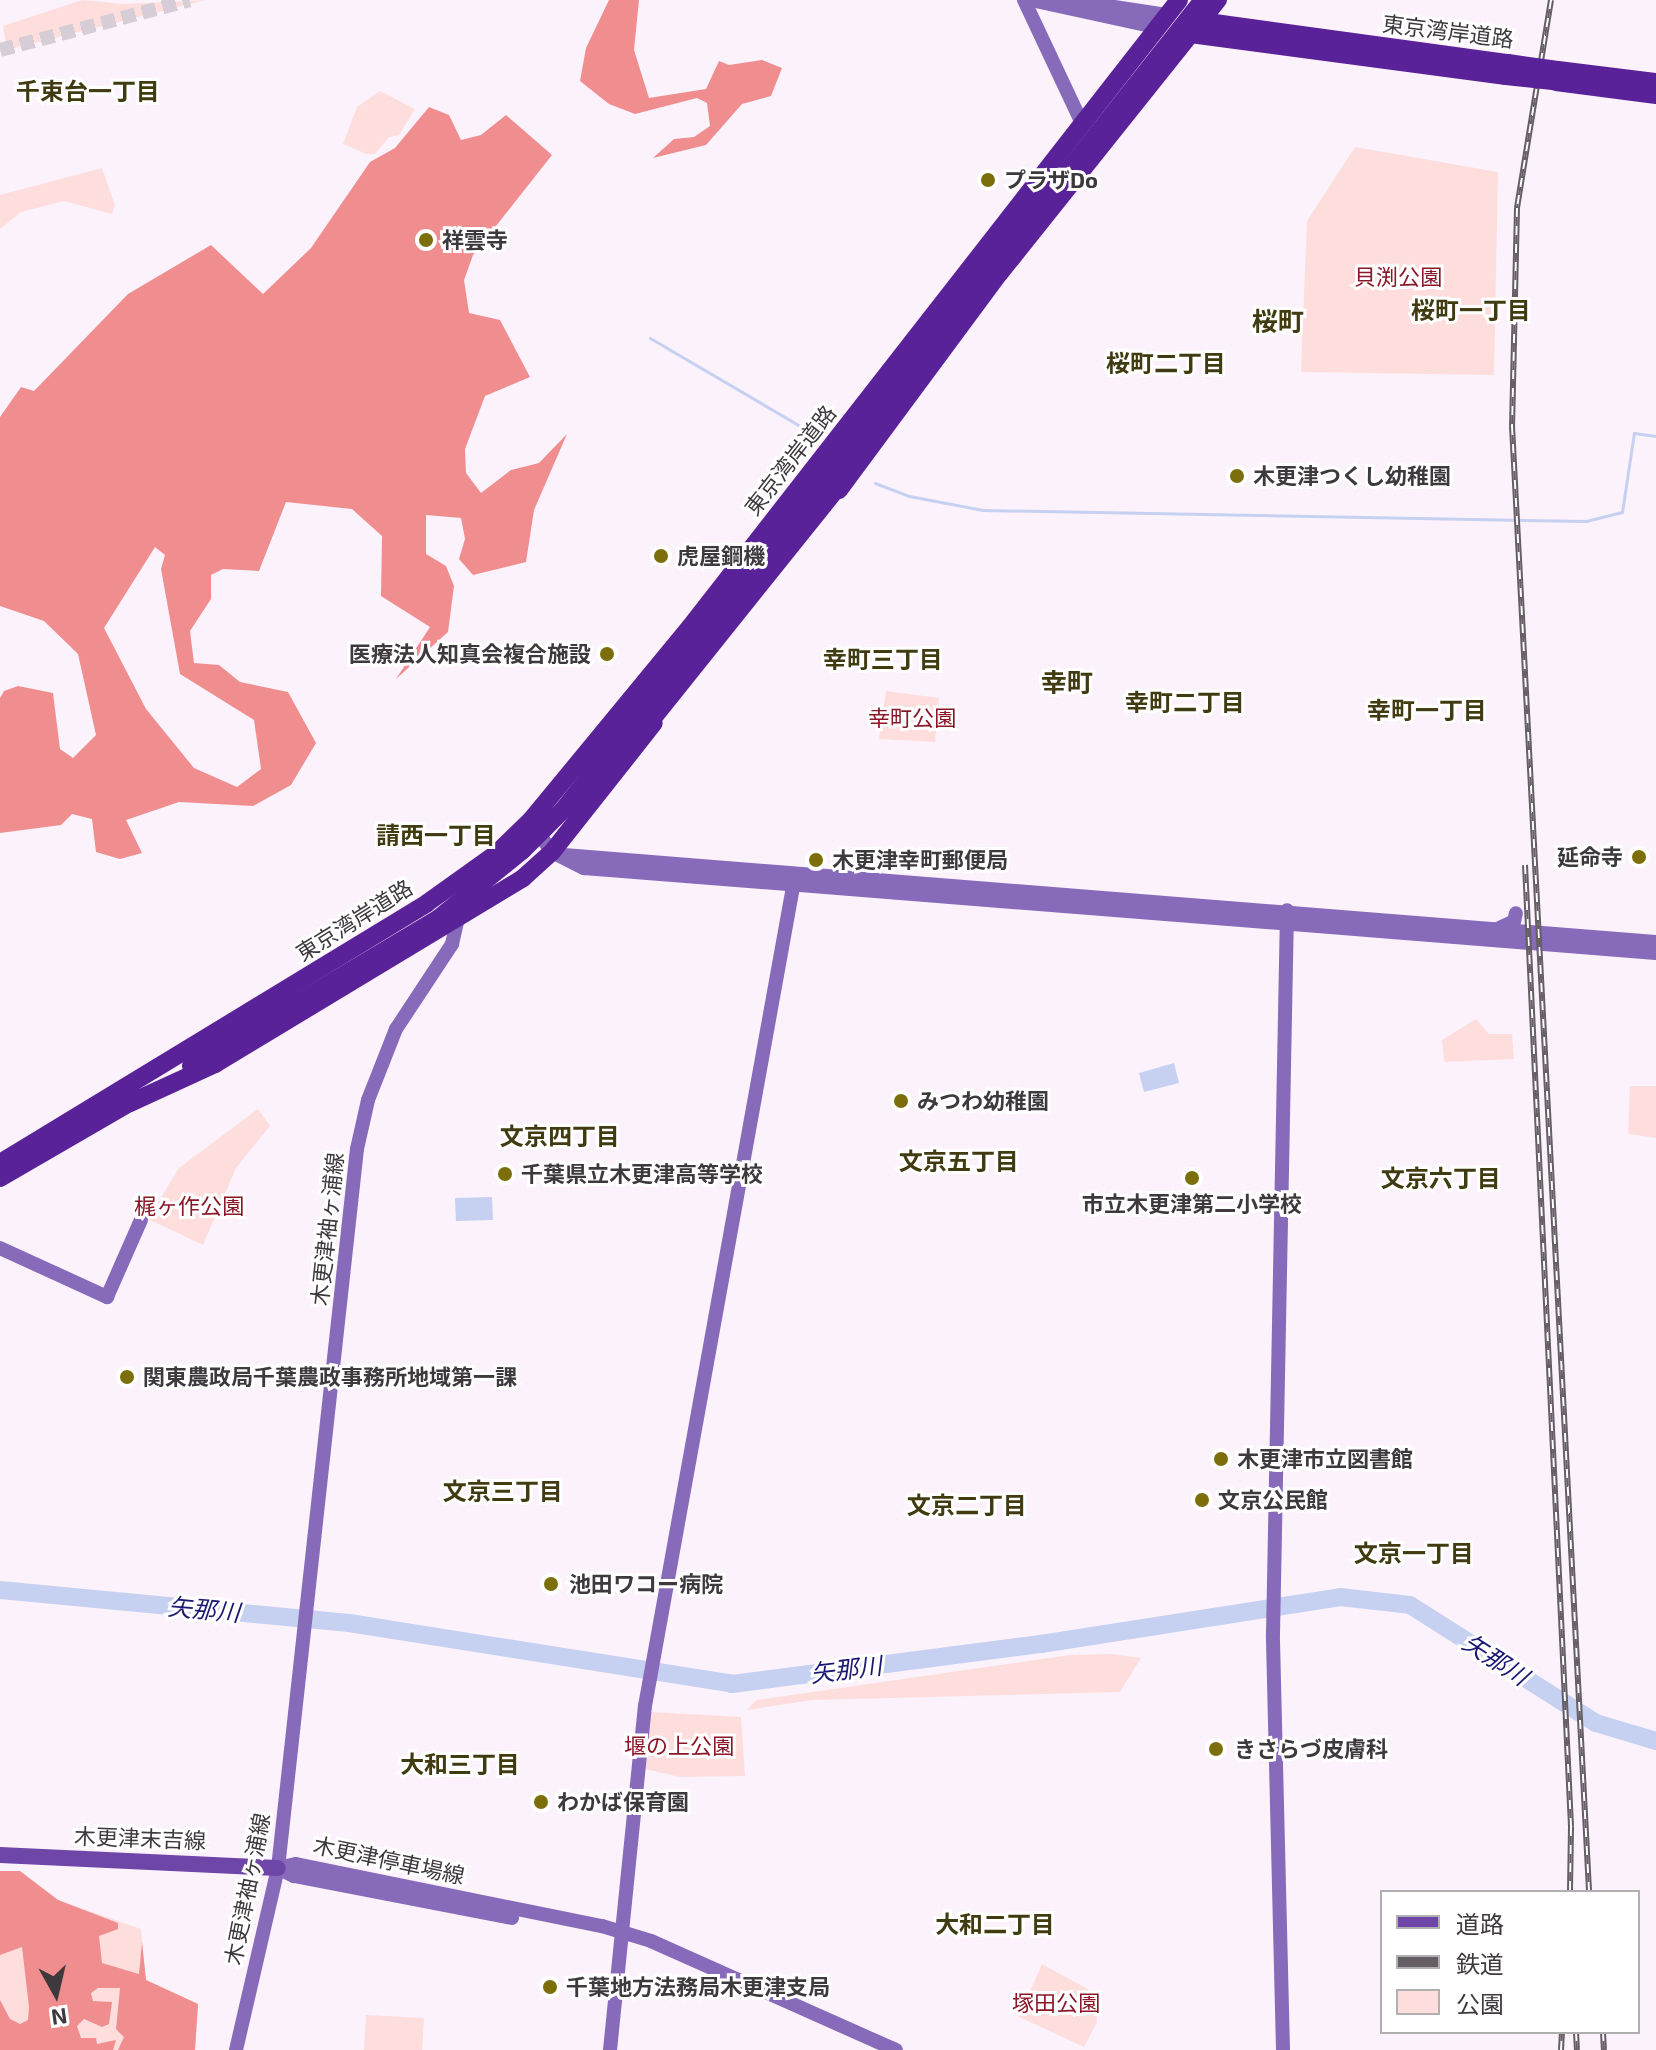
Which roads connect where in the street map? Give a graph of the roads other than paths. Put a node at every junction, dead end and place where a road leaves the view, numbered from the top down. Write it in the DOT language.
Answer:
graph roads {
  1 [pos="1024,0"];
  2 [pos="1031,0"];
  3 [pos="1069,0"];
  4 [pos="1179,0"];
  5 [pos="1203,0"];
  6 [pos="1218,0"];
  7 [pos="1162,21"];
  8 [pos="1192,27"];
  9 [pos="1557,76"];
  10 [pos="1656,82"];
  11 [pos="1656,95"];
  12 [pos="1081,121"];
  13 [pos="847,476"];
  14 [pos="531,820"];
  15 [pos="552,852"];
  16 [pos="502,868"];
  17 [pos="457,882"];
  18 [pos="794,882"];
  19 [pos="1287,910"];
  20 [pos="1516,913"];
  21 [pos="461,919"];
  22 [pos="1549,920"];
  23 [pos="1284,927"];
  24 [pos="1562,935"];
  25 [pos="1500,936"];
  26 [pos="1656,942"];
  27 [pos="1577,948"];
  28 [pos="1656,953"];
  29 [pos="1515,961"];
  30 [pos="1552,961"];
  31 [pos="130,1103"];
  32 [pos="0,1163"];
  33 [pos="0,1178"];
  34 [pos="141,1220"];
  35 [pos="0,1248"];
  36 [pos="0,1855"];
  37 [pos="278,1868"];
  38 [pos="620,1936"];
  39 [pos="236,2050"];
  40 [pos="610,2050"];
  41 [pos="872,2050"];
  42 [pos="896,2050"];
  43 [pos="1283,2050"];
  1 -- 12 [label="street"];
  2 -- 7 [label="street"];
  3 -- 7 [label="street"];
  4 -- 7 [label="highway, 東京湾岸道路"];
  5 -- 8 [label="highway, bridge"];
  6 -- 8 [label="highway"];
  7 -- 8 [label="highway"];
  7 -- 12 [label="highway, 東京湾岸道路"];
  8 -- 9 [label="highway, 東京湾岸道路, bridge"];
  8 -- 13 [label="highway"];
  8 -- 16 [label="highway, 東京湾岸道路, bridge"];
  9 -- 10 [label="highway, 東京湾岸道路"];
  9 -- 11 [label="highway, 東京湾岸道路"];
  12 -- 14 [label="highway, 東京湾岸道路"];
  13 -- 15 [label="highway"];
  13 -- 16 [label="highway, bridge"];
  14 -- 15 [label="street"];
  14 -- 17 [label="highway, 東京湾岸道路"];
  15 -- 18 [label="street"];
  15 -- 21 [label="highway"];
  16 -- 31 [label="highway, 東京湾岸道路, bridge"];
  17 -- 21 [label="street"];
  17 -- 32 [label="highway, 東京湾岸道路"];
  18 -- 19 [label="street"];
  18 -- 23 [label="street"];
  18 -- 38 [label="street"];
  19 -- 23 [label="street"];
  19 -- 25 [label="street"];
  20 -- 25 [label="street"];
  21 -- 31 [label="highway"];
  21 -- 37 [label="street, 木更津袖ヶ浦線"];
  22 -- 24 [label="street"];
  23 -- 25 [label="street"];
  23 -- 43 [label="street"];
  24 -- 25 [label="street"];
  24 -- 26 [label="street"];
  25 -- 27 [label="street"];
  25 -- 29 [label="street"];
  27 -- 28 [label="street"];
  27 -- 30 [label="street"];
  31 -- 33 [label="highway, 東京湾岸道路"];
  34 -- 35 [label="street"];
  36 -- 37 [label="main road, 木更津末吉線"];
  37 -- 38 [label="street, 木更津停車場線"];
  37 -- 39 [label="street, 木更津袖ヶ浦線"];
  38 -- 40 [label="street"];
  38 -- 41 [label="street, 木更津停車場線"];
  38 -- 42 [label="street, 木更津停車場線"];
}
